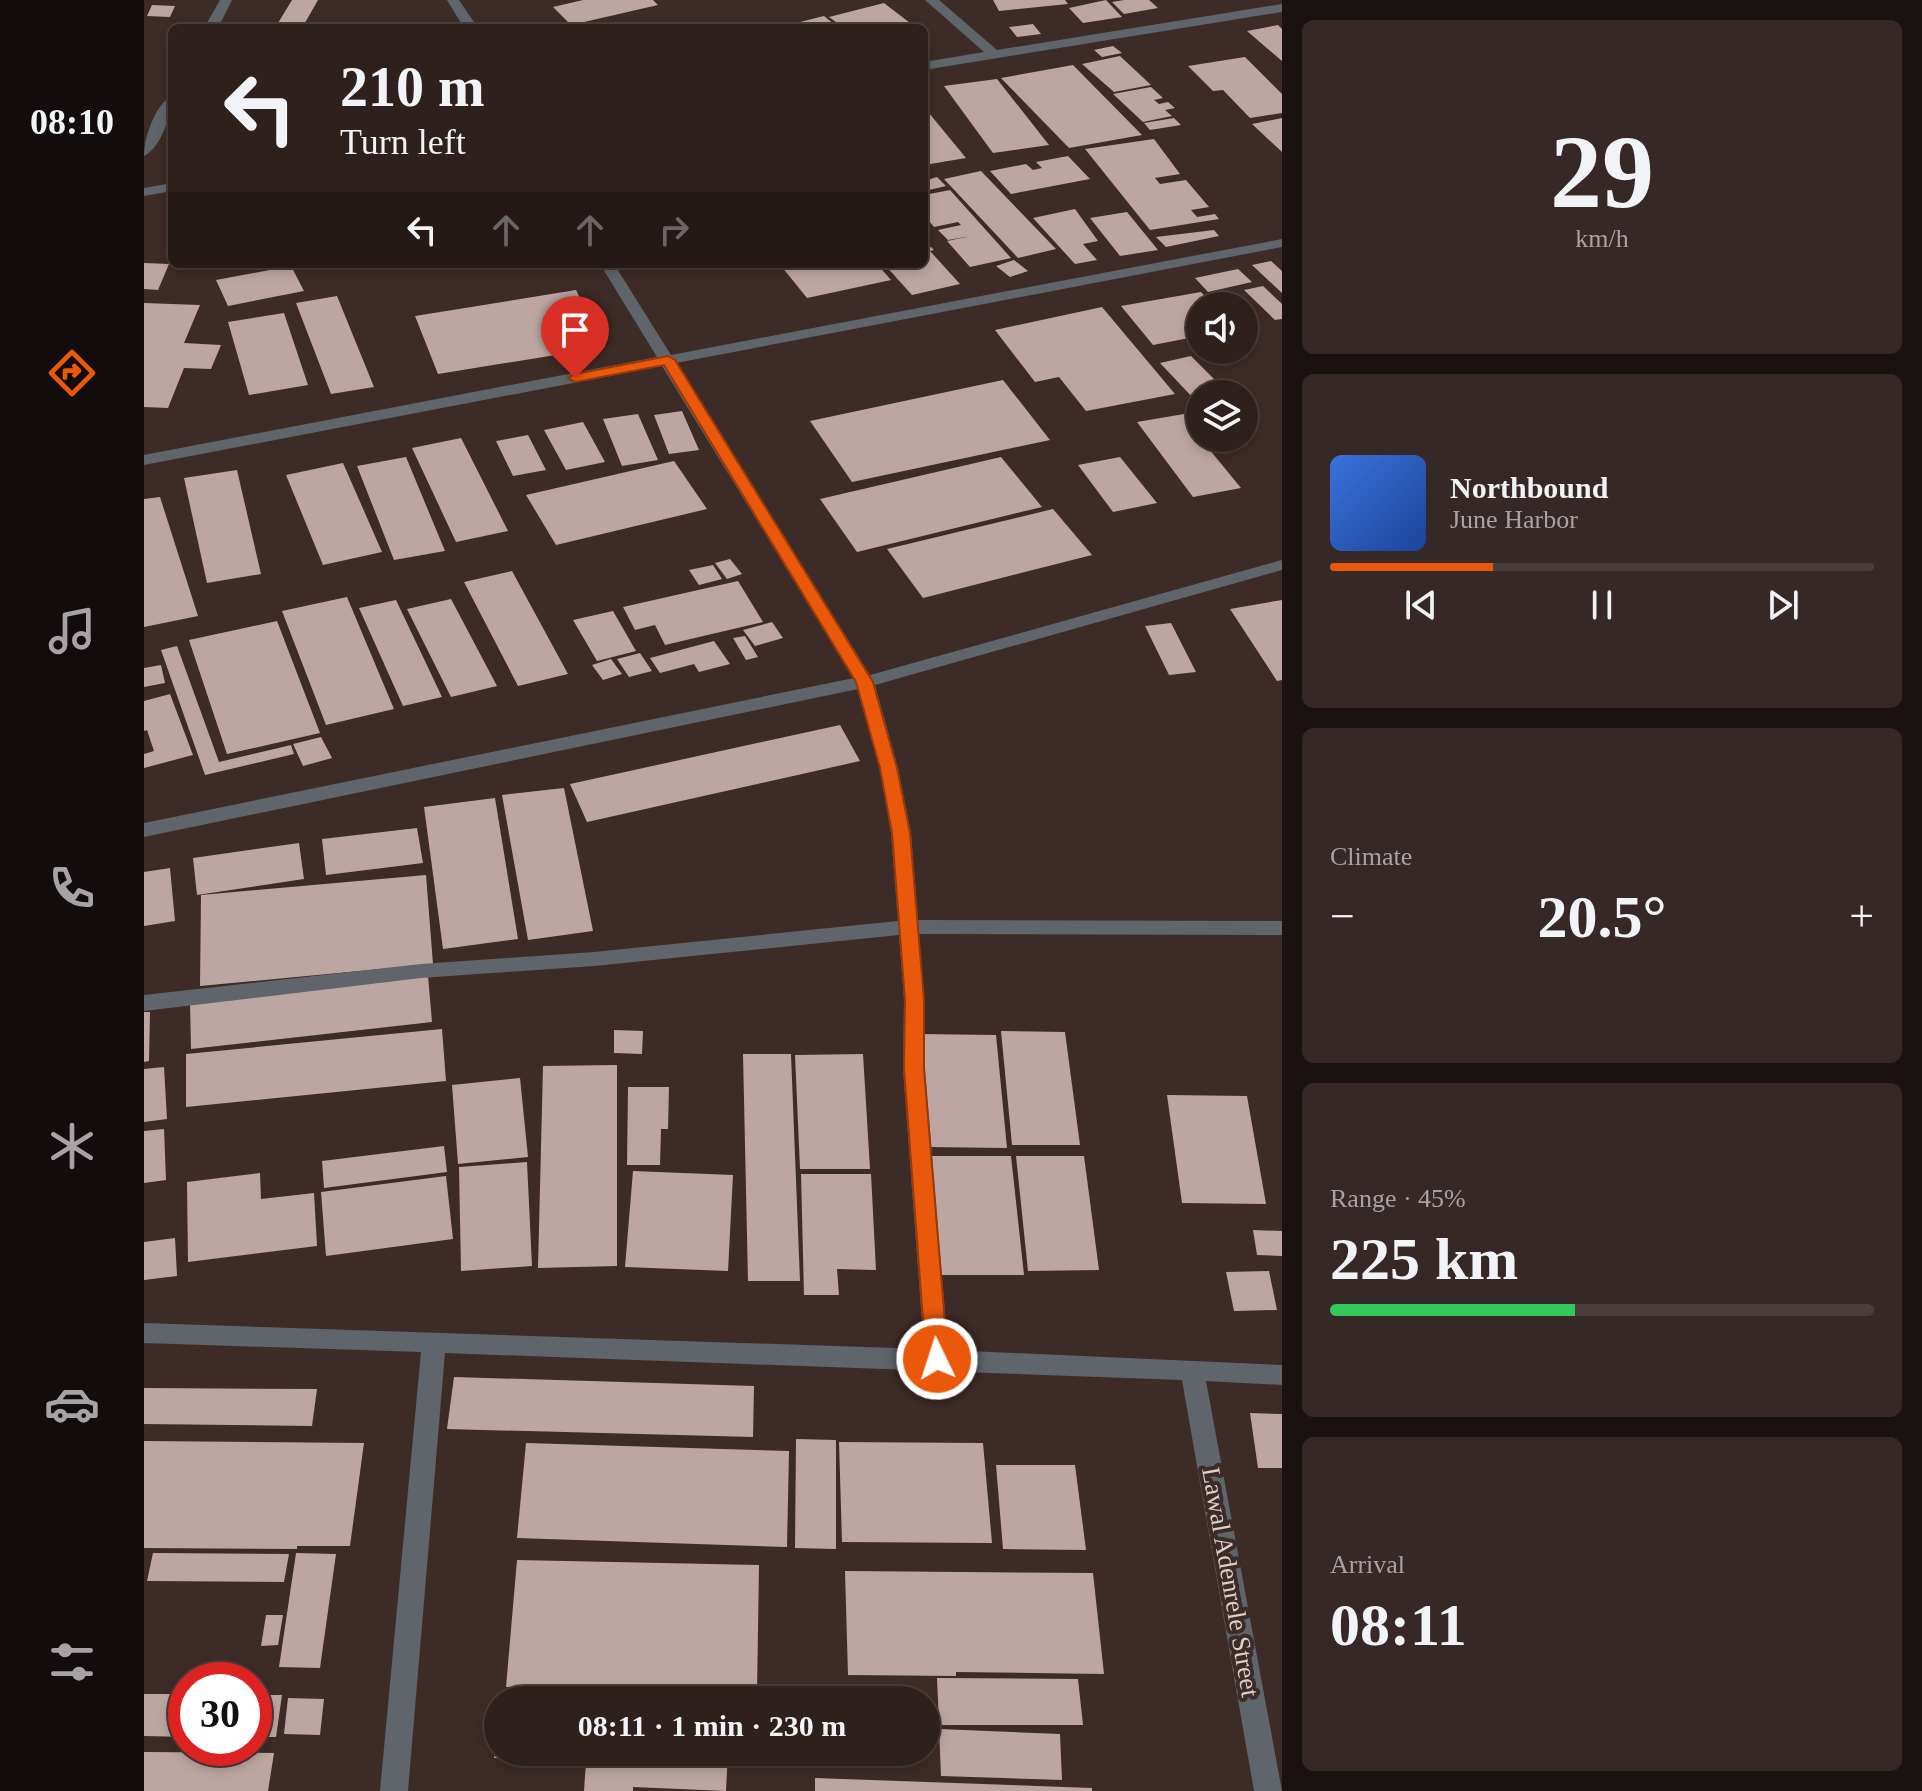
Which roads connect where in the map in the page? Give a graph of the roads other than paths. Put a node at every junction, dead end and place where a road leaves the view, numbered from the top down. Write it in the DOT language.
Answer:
graph roads {
  1 [pos="226,0"];
  2 [pos="453,0"];
  3 [pos="931,0"];
  4 [pos="1282,8"];
  5 [pos="213,24"];
  6 [pos="468,24"];
  7 [pos="995,55"];
  8 [pos="928,65"];
  9 [pos="168,107"];
  10 [pos="144,152"];
  11 [pos="168,188"];
  12 [pos="144,192"];
  13 [pos="1282,243"];
  14 [pos="610,268"];
  15 [pos="668,360"];
  16 [pos="144,460"];
  17 [pos="1282,565"];
  18 [pos="865,682"];
  19 [pos="144,830"];
  20 [pos="909,927"];
  21 [pos="1282,928"];
  22 [pos="144,1003"];
  23 [pos="144,1333"];
  24 [pos="434,1342"];
  25 [pos="937,1359"];
  26 [pos="1193,1373"];
  27 [pos="1282,1375"];
  28 [pos="394,1791"];
  29 [pos="1268,1791"];
  1 -- 5 [label="street"];
  2 -- 6 [label="street"];
  3 -- 7 [label="street"];
  4 -- 7 [label="street"];
  7 -- 8 [label="street"];
  9 -- 10 [label="street"];
  11 -- 12 [label="street"];
  13 -- 15 [label="street"];
  14 -- 15 [label="street"];
  15 -- 16 [label="street"];
  15 -- 18 [label="street"];
  17 -- 18 [label="street"];
  18 -- 19 [label="street"];
  18 -- 20 [label="street"];
  20 -- 21 [label="street"];
  20 -- 22 [label="street"];
  20 -- 25 [label="street"];
  23 -- 24 [label="street"];
  24 -- 25 [label="street"];
  24 -- 28 [label="street"];
  25 -- 26 [label="street"];
  26 -- 27 [label="street"];
  26 -- 29 [label="street, Lawal Adenrele Street"];
}
